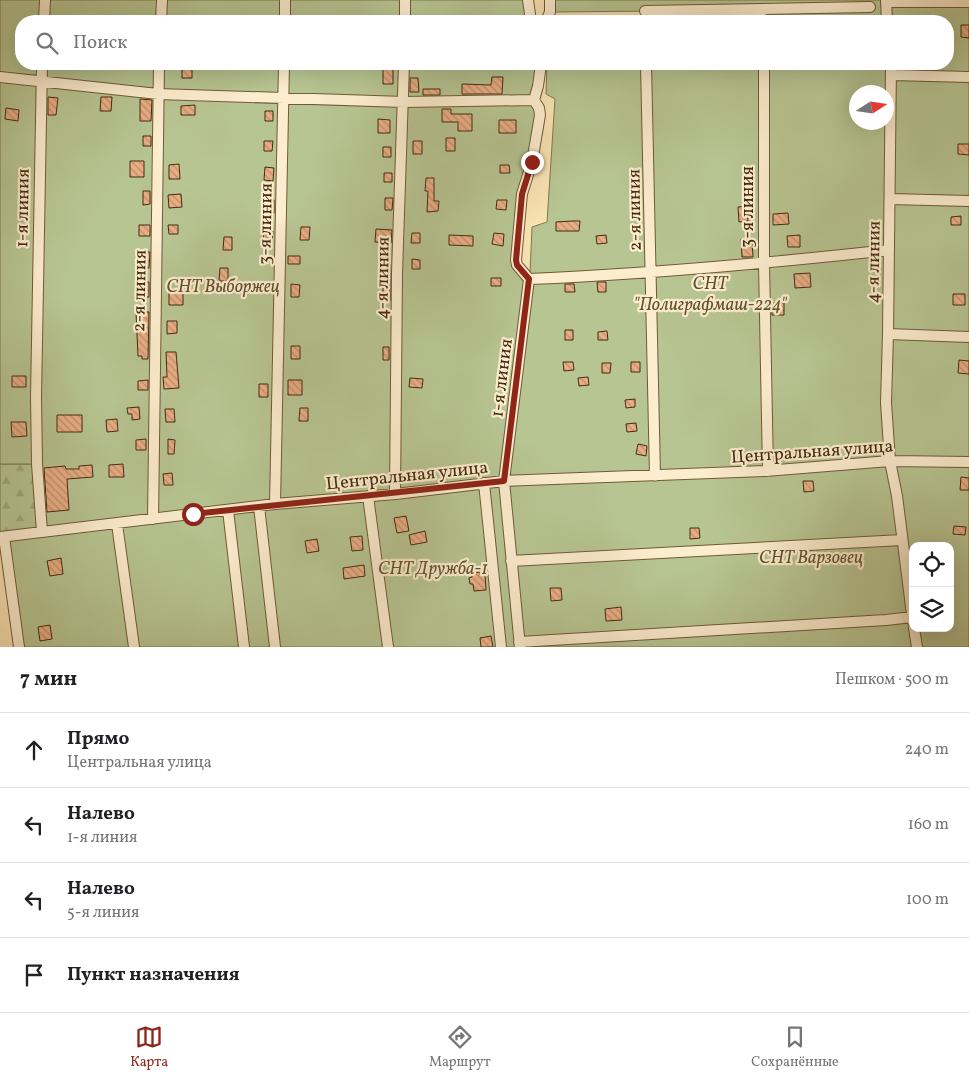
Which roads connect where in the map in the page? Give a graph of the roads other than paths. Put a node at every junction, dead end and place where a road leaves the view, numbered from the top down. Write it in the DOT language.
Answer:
graph roads {
  1 [pos="45,0"];
  2 [pos="162,0"];
  3 [pos="285,0"];
  4 [pos="405,0"];
  5 [pos="528,0"];
  6 [pos="550,0"];
  7 [pos="969,2"];
  8 [pos="886,3"];
  9 [pos="661,5"];
  10 [pos="870,7"];
  11 [pos="767,12"];
  12 [pos="44,15"];
  13 [pos="161,15"];
  14 [pos="284,15"];
  15 [pos="405,15"];
  16 [pos="530,15"];
  17 [pos="548,15"];
  18 [pos="649,15"];
  19 [pos="706,15"];
  20 [pos="41,70"];
  21 [pos="159,70"];
  22 [pos="284,70"];
  23 [pos="404,70"];
  24 [pos="539,70"];
  25 [pos="646,70"];
  26 [pos="764,70"];
  27 [pos="892,70"];
  28 [pos="892,75"];
  29 [pos="0,77"];
  30 [pos="969,77"];
  31 [pos="40,82"];
  32 [pos="158,94"];
  33 [pos="284,97"];
  34 [pos="534,100"];
  35 [pos="404,102"];
  36 [pos="890,199"];
  37 [pos="969,200"];
  38 [pos="889,250"];
  39 [pos="764,264"];
  40 [pos="651,272"];
  41 [pos="529,279"];
  42 [pos="888,334"];
  43 [pos="969,338"];
  44 [pos="890,461"];
  45 [pos="969,462"];
  46 [pos="768,471"];
  47 [pos="655,476"];
  48 [pos="504,481"];
  49 [pos="484,483"];
  50 [pos="395,494"];
  51 [pos="368,496"];
  52 [pos="275,504"];
  53 [pos="260,506"];
  54 [pos="228,510"];
  55 [pos="153,519"];
  56 [pos="118,524"];
  57 [pos="42,532"];
  58 [pos="2,537"];
  59 [pos="902,540"];
  60 [pos="512,561"];
  61 [pos="909,596"];
  62 [pos="909,620"];
  63 [pos="915,632"];
  64 [pos="519,645"];
  65 [pos="18,647"];
  66 [pos="134,647"];
  67 [pos="244,647"];
  68 [pos="275,647"];
  69 [pos="388,647"];
  70 [pos="501,647"];
  71 [pos="917,647"];
  1 -- 12 [label="street"];
  2 -- 13 [label="street"];
  3 -- 14 [label="street"];
  4 -- 15 [label="street"];
  5 -- 16 [label="street"];
  6 -- 17 [label="street"];
  7 -- 8 [label="street"];
  9 -- 11 [label="street"];
  9 -- 18 [label="street"];
  10 -- 11 [label="street"];
  11 -- 19 [label="street"];
  20 -- 31 [label="street, 1-я линия"];
  21 -- 32 [label="street, 2-я линия"];
  22 -- 33 [label="street, 3-я линия"];
  23 -- 35 [label="street, 4-я линия"];
  24 -- 34 [label="street"];
  25 -- 40 [label="street, 2-я линия"];
  26 -- 39 [label="street, 3-я линия"];
  27 -- 28 [label="street, 4-я линия"];
  28 -- 30 [label="street"];
  28 -- 36 [label="street, 4-я линия"];
  29 -- 31 [label="street"];
  31 -- 32 [label="street"];
  31 -- 57 [label="street, 1-я линия"];
  32 -- 33 [label="street"];
  32 -- 55 [label="street, 2-я линия"];
  33 -- 35 [label="street"];
  33 -- 52 [label="street, 3-я линия"];
  34 -- 35 [label="street"];
  34 -- 41 [label="street"];
  35 -- 50 [label="street, 4-я линия"];
  36 -- 37 [label="street"];
  36 -- 38 [label="street, 4-я линия"];
  38 -- 39 [label="street"];
  38 -- 42 [label="street, 4-я линия"];
  39 -- 40 [label="street"];
  39 -- 46 [label="street, 3-я линия"];
  40 -- 41 [label="street"];
  40 -- 47 [label="street, 2-я линия"];
  41 -- 48 [label="street, 1-я линия"];
  42 -- 43 [label="street"];
  42 -- 44 [label="street, 4-я линия"];
  44 -- 45 [label="street, Центральная улица"];
  44 -- 46 [label="street, Центральная улица"];
  44 -- 59 [label="street, 4-я линия"];
  46 -- 47 [label="street, Центральная улица"];
  47 -- 48 [label="street, Центральная улица"];
  48 -- 49 [label="street, Центральная улица"];
  48 -- 60 [label="street, 1-я линия"];
  49 -- 50 [label="street, Центральная улица"];
  49 -- 70 [label="street"];
  50 -- 51 [label="street, Центральная улица"];
  51 -- 52 [label="street, Центральная улица"];
  51 -- 69 [label="street"];
  52 -- 53 [label="street, Центральная улица"];
  53 -- 54 [label="street, Центральная улица"];
  53 -- 68 [label="street"];
  54 -- 55 [label="street, Центральная улица"];
  54 -- 67 [label="street"];
  55 -- 56 [label="street, Центральная улица"];
  56 -- 57 [label="street, Центральная улица"];
  56 -- 66 [label="street"];
  57 -- 58 [label="street, Центральная улица"];
  58 -- 65 [label="street"];
  59 -- 60 [label="street"];
  59 -- 61 [label="street, 4-я линия"];
  60 -- 64 [label="street, 1-я линия"];
  62 -- 64 [label="street"];
  63 -- 71 [label="street"];
}
